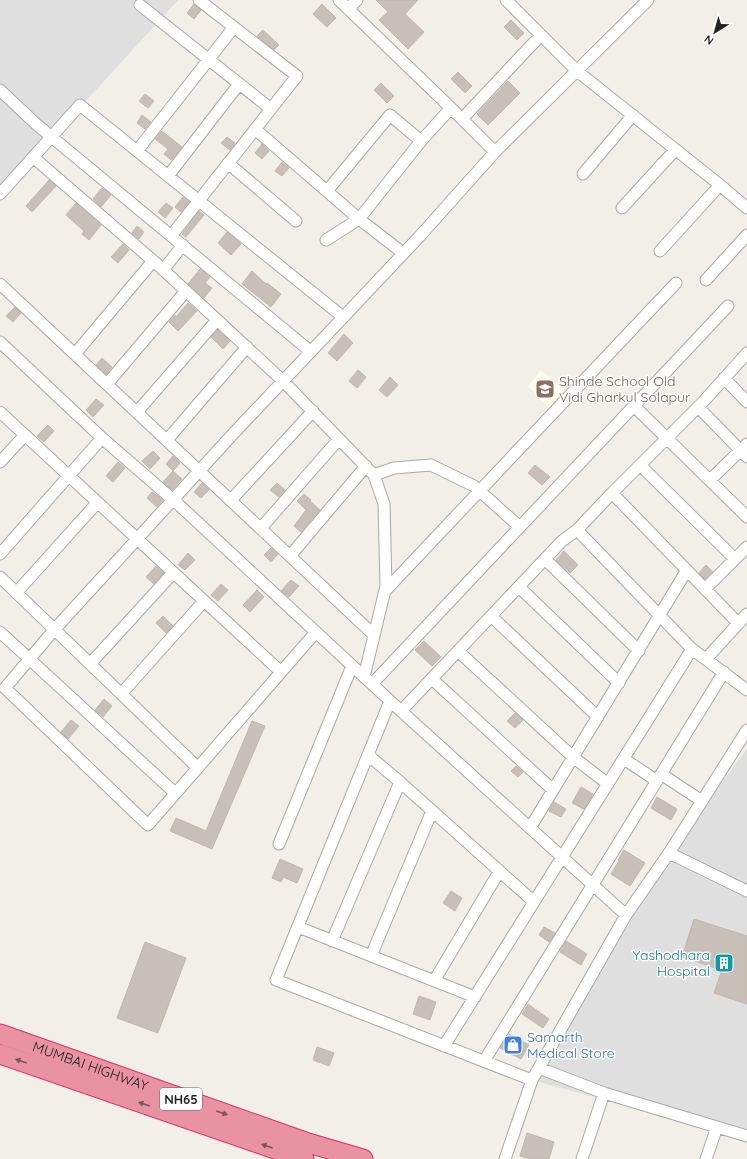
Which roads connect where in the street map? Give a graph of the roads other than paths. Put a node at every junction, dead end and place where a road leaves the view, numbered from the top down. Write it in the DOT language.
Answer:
graph roads {
  1 [pos="199,0"];
  2 [pos="339,0"];
  3 [pos="357,0"];
  4 [pos="506,0"];
  5 [pos="648,0"];
  6 [pos="140,5"];
  7 [pos="348,9"];
  8 [pos="234,27"];
  9 [pos="541,36"];
  10 [pos="208,60"];
  11 [pos="577,71"];
  12 [pos="239,84"];
  13 [pos="0,90"];
  14 [pos="451,108"];
  15 [pos="271,109"];
  16 [pos="633,115"];
  17 [pos="462,119"];
  18 [pos="255,129"];
  19 [pos="52,136"];
  20 [pos="421,141"];
  21 [pos="675,150"];
  22 [pos="137,151"];
  23 [pos="495,152"];
  24 [pos="33,158"];
  25 [pos="228,163"];
  26 [pos="583,174"];
  27 [pos="168,176"];
  28 [pos="720,185"];
  29 [pos="327,191"];
  30 [pos="0,194"];
  31 [pos="199,201"];
  32 [pos="622,208"];
  33 [pos="747,208"];
  34 [pos="359,218"];
  35 [pos="296,221"];
  36 [pos="747,235"];
  37 [pos="171,236"];
  38 [pos="326,240"];
  39 [pos="183,245"];
  40 [pos="660,251"];
  41 [pos="403,253"];
  42 [pos="153,261"];
  43 [pos="163,270"];
  44 [pos="706,280"];
  45 [pos="676,283"];
  46 [pos="0,284"];
  47 [pos="186,291"];
  48 [pos="728,306"];
  49 [pos="343,317"];
  50 [pos="217,320"];
  51 [pos="0,342"];
  52 [pos="247,347"];
  53 [pos="310,351"];
  54 [pos="747,352"];
  55 [pos="75,354"];
  56 [pos="724,378"];
  57 [pos="283,381"];
  58 [pos="107,384"];
  59 [pos="747,402"];
  60 [pos="634,406"];
  61 [pos="698,407"];
  62 [pos="0,412"];
  63 [pos="137,412"];
  64 [pos="313,412"];
  65 [pos="25,435"];
  66 [pos="102,438"];
  67 [pos="667,438"];
  68 [pos="339,439"];
  69 [pos="167,440"];
  70 [pos="745,450"];
  71 [pos="0,462"];
  72 [pos="640,465"];
  73 [pos="366,466"];
  74 [pos="199,471"];
  75 [pos="374,475"];
  76 [pos="69,476"];
  77 [pos="710,480"];
  78 [pos="480,491"];
  79 [pos="612,493"];
  80 [pos="173,500"];
  81 [pos="231,500"];
  82 [pos="97,503"];
  83 [pos="747,517"];
  84 [pos="520,527"];
  85 [pos="261,528"];
  86 [pos="577,530"];
  87 [pos="137,539"];
  88 [pos="747,547"];
  89 [pos="0,554"];
  90 [pos="290,556"];
  91 [pos="735,559"];
  92 [pos="545,560"];
  93 [pos="687,570"];
  94 [pos="173,573"];
  95 [pos="0,577"];
  96 [pos="518,587"];
  97 [pos="705,589"];
  98 [pos="385,590"];
  99 [pos="16,593"];
  100 [pos="204,601"];
  101 [pos="747,614"];
  102 [pos="491,616"];
  103 [pos="660,616"];
  104 [pos="738,623"];
  105 [pos="54,630"];
  106 [pos="0,632"];
  107 [pos="316,632"];
  108 [pos="374,635"];
  109 [pos="692,649"];
  110 [pos="458,651"];
  111 [pos="638,651"];
  112 [pos="706,659"];
  113 [pos="30,660"];
  114 [pos="90,664"];
  115 [pos="352,666"];
  116 [pos="280,672"];
  117 [pos="724,672"];
  118 [pos="432,679"];
  119 [pos="368,680"];
  120 [pos="619,683"];
  121 [pos="747,690"];
  122 [pos="3,691"];
  123 [pos="121,694"];
  124 [pos="390,701"];
  125 [pos="401,711"];
  126 [pos="598,717"];
  127 [pos="747,730"];
  128 [pos="368,755"];
  129 [pos="573,757"];
  130 [pos="624,759"];
  131 [pos="197,768"];
  132 [pos="659,777"];
  133 [pos="400,782"];
  134 [pos="608,784"];
  135 [pos="553,790"];
  136 [pos="175,793"];
  137 [pos="702,801"];
  138 [pos="432,811"];
  139 [pos="530,828"];
  140 [pos="279,844"];
  141 [pos="669,853"];
  142 [pos="562,857"];
  143 [pos="499,872"];
  144 [pos="592,885"];
  145 [pos="747,891"];
  146 [pos="534,902"];
  147 [pos="626,916"];
  148 [pos="298,928"];
  149 [pos="332,941"];
  150 [pos="371,956"];
  151 [pos="434,981"];
  152 [pos="474,997"];
  153 [pos="0,1034"];
  154 [pos="444,1046"];
  155 [pos="0,1054"];
  156 [pos="484,1061"];
  157 [pos="539,1068"];
  158 [pos="532,1080"];
  159 [pos="604,1093"];
  160 [pos="716,1127"];
  161 [pos="747,1136"];
  162 [pos="304,1159"];
  163 [pos="363,1159"];
  164 [pos="505,1159"];
  165 [pos="582,1159"];
  166 [pos="706,1159"];
  1 -- 8 [label="street"];
  2 -- 7 [label="street"];
  3 -- 7 [label="street"];
  4 -- 9 [label="street"];
  5 -- 11 [label="street"];
  6 -- 10 [label="street"];
  7 -- 14 [label="street"];
  8 -- 10 [label="street"];
  8 -- 15 [label="street"];
  9 -- 11 [label="street"];
  9 -- 17 [label="street"];
  10 -- 12 [label="street"];
  10 -- 22 [label="street"];
  11 -- 16 [label="street"];
  11 -- 23 [label="street"];
  12 -- 15 [label="street"];
  12 -- 27 [label="street"];
  13 -- 19 [label="street"];
  14 -- 17 [label="street"];
  14 -- 20 [label="street"];
  15 -- 18 [label="street"];
  16 -- 21 [label="street"];
  16 -- 26 [label="street"];
  17 -- 23 [label="street"];
  18 -- 25 [label="street"];
  18 -- 29 [label="street"];
  19 -- 22 [label="street"];
  19 -- 24 [label="street"];
  19 -- 37 [label="street"];
  20 -- 29 [label="street"];
  20 -- 34 [label="street"];
  21 -- 28 [label="street"];
  21 -- 32 [label="street"];
  22 -- 27 [label="street"];
  23 -- 41 [label="street"];
  24 -- 30 [label="street"];
  24 -- 42 [label="street"];
  25 -- 31 [label="street"];
  25 -- 35 [label="street"];
  27 -- 31 [label="street"];
  28 -- 33 [label="street"];
  28 -- 40 [label="street"];
  29 -- 34 [label="street"];
  31 -- 37 [label="street"];
  31 -- 49 [label="street"];
  34 -- 38 [label="street"];
  34 -- 41 [label="street"];
  36 -- 44 [label="street"];
  37 -- 39 [label="street"];
  39 -- 43 [label="street"];
  39 -- 53 [label="street"];
  41 -- 49 [label="street"];
  42 -- 43 [label="street"];
  42 -- 55 [label="street"];
  43 -- 47 [label="street"];
  45 -- 78 [label="street"];
  46 -- 55 [label="street"];
  47 -- 50 [label="street"];
  47 -- 58 [label="street"];
  48 -- 60 [label="street"];
  49 -- 53 [label="street"];
  50 -- 52 [label="street"];
  50 -- 63 [label="street"];
  51 -- 66 [label="street"];
  52 -- 57 [label="street"];
  52 -- 69 [label="street"];
  53 -- 57 [label="street"];
  54 -- 56 [label="street"];
  55 -- 58 [label="street"];
  56 -- 59 [label="street"];
  56 -- 61 [label="street"];
  57 -- 64 [label="street"];
  57 -- 74 [label="street"];
  58 -- 63 [label="street"];
  60 -- 67 [label="street"];
  60 -- 84 [label="street"];
  61 -- 67 [label="street"];
  61 -- 70 [label="street"];
  62 -- 65 [label="street"];
  63 -- 69 [label="street"];
  64 -- 68 [label="street"];
  64 -- 81 [label="street"];
  65 -- 71 [label="street"];
  65 -- 76 [label="street"];
  66 -- 76 [label="street"];
  66 -- 80 [label="street"];
  67 -- 72 [label="street"];
  67 -- 77 [label="street"];
  68 -- 73 [label="street"];
  68 -- 85 [label="street"];
  69 -- 74 [label="street"];
  70 -- 77 [label="street"];
  72 -- 79 [label="street"];
  72 -- 91 [label="street"];
  73 -- 75 [label="street"];
  73 -- 90 [label="street"];
  74 -- 80 [label="street"];
  74 -- 81 [label="street"];
  75 -- 78 [label="street"];
  75 -- 98 [label="street"];
  76 -- 82 [label="street"];
  76 -- 89 [label="street"];
  77 -- 83 [label="street"];
  78 -- 84 [label="street"];
  78 -- 98 [label="street"];
  79 -- 86 [label="street"];
  79 -- 93 [label="street"];
  80 -- 87 [label="street"];
  80 -- 107 [label="street"];
  81 -- 85 [label="street"];
  82 -- 87 [label="street"];
  82 -- 99 [label="street"];
  84 -- 119 [label="street"];
  85 -- 90 [label="street"];
  86 -- 92 [label="street"];
  86 -- 103 [label="street"];
  87 -- 94 [label="street"];
  87 -- 105 [label="street"];
  88 -- 91 [label="street"];
  90 -- 108 [label="street"];
  91 -- 97 [label="street"];
  92 -- 96 [label="street"];
  92 -- 111 [label="street"];
  93 -- 97 [label="street"];
  93 -- 103 [label="street"];
  94 -- 100 [label="street"];
  94 -- 114 [label="street"];
  95 -- 99 [label="street"];
  96 -- 102 [label="street"];
  96 -- 120 [label="street"];
  97 -- 104 [label="street"];
  98 -- 108 [label="street"];
  99 -- 105 [label="street"];
  100 -- 116 [label="street"];
  100 -- 123 [label="street"];
  101 -- 104 [label="street"];
  102 -- 110 [label="street"];
  102 -- 126 [label="street"];
  103 -- 109 [label="street"];
  103 -- 111 [label="street"];
  104 -- 112 [label="street"];
  105 -- 113 [label="street"];
  105 -- 114 [label="street"];
  106 -- 113 [label="street"];
  107 -- 115 [label="street"];
  107 -- 116 [label="street"];
  108 -- 119 [label="street"];
  109 -- 112 [label="street"];
  109 -- 130 [label="street"];
  110 -- 118 [label="street"];
  110 -- 129 [label="street"];
  111 -- 120 [label="street"];
  112 -- 117 [label="street"];
  113 -- 122 [label="street"];
  113 -- 136 [label="street"];
  114 -- 123 [label="street"];
  115 -- 119 [label="street"];
  115 -- 140 [label="street"];
  116 -- 131 [label="street"];
  117 -- 121 [label="street"];
  117 -- 132 [label="street"];
  118 -- 125 [label="street"];
  118 -- 135 [label="street"];
  119 -- 124 [label="street"];
  120 -- 126 [label="street"];
  122 -- 136 [label="street"];
  123 -- 131 [label="street"];
  124 -- 125 [label="street"];
  124 -- 128 [label="street"];
  125 -- 139 [label="street"];
  126 -- 129 [label="street"];
  127 -- 137 [label="street"];
  128 -- 133 [label="street"];
  128 -- 148 [label="street"];
  129 -- 134 [label="street"];
  129 -- 135 [label="street"];
  130 -- 132 [label="street"];
  130 -- 134 [label="street"];
  131 -- 136 [label="street"];
  132 -- 137 [label="street"];
  132 -- 144 [label="street"];
  133 -- 138 [label="street"];
  133 -- 149 [label="street"];
  134 -- 142 [label="street"];
  135 -- 139 [label="street"];
  137 -- 141 [label="street"];
  138 -- 143 [label="street"];
  138 -- 150 [label="street"];
  139 -- 142 [label="street"];
  141 -- 145 [label="street"];
  141 -- 147 [label="street"];
  142 -- 144 [label="street"];
  142 -- 146 [label="street"];
  143 -- 146 [label="street"];
  143 -- 151 [label="street"];
  144 -- 147 [label="street"];
  144 -- 156 [label="street"];
  146 -- 152 [label="street"];
  147 -- 157 [label="street"];
  148 -- 149 [label="street"];
  148 -- 154 [label="street"];
  149 -- 150 [label="street"];
  150 -- 151 [label="street"];
  151 -- 152 [label="street"];
  152 -- 154 [label="street"];
  153 -- 163 [label="highway, MUMBAI HIGHWAY / NH65, one-way"];
  154 -- 156 [label="street"];
  162 -- 155 [label="highway, NH65, one-way"];
  156 -- 158 [label="street"];
  157 -- 158 [label="street"];
  157 -- 159 [label="street"];
  158 -- 164 [label="street"];
  159 -- 160 [label="street"];
  159 -- 165 [label="street"];
  160 -- 161 [label="street"];
  160 -- 166 [label="street"];
}
